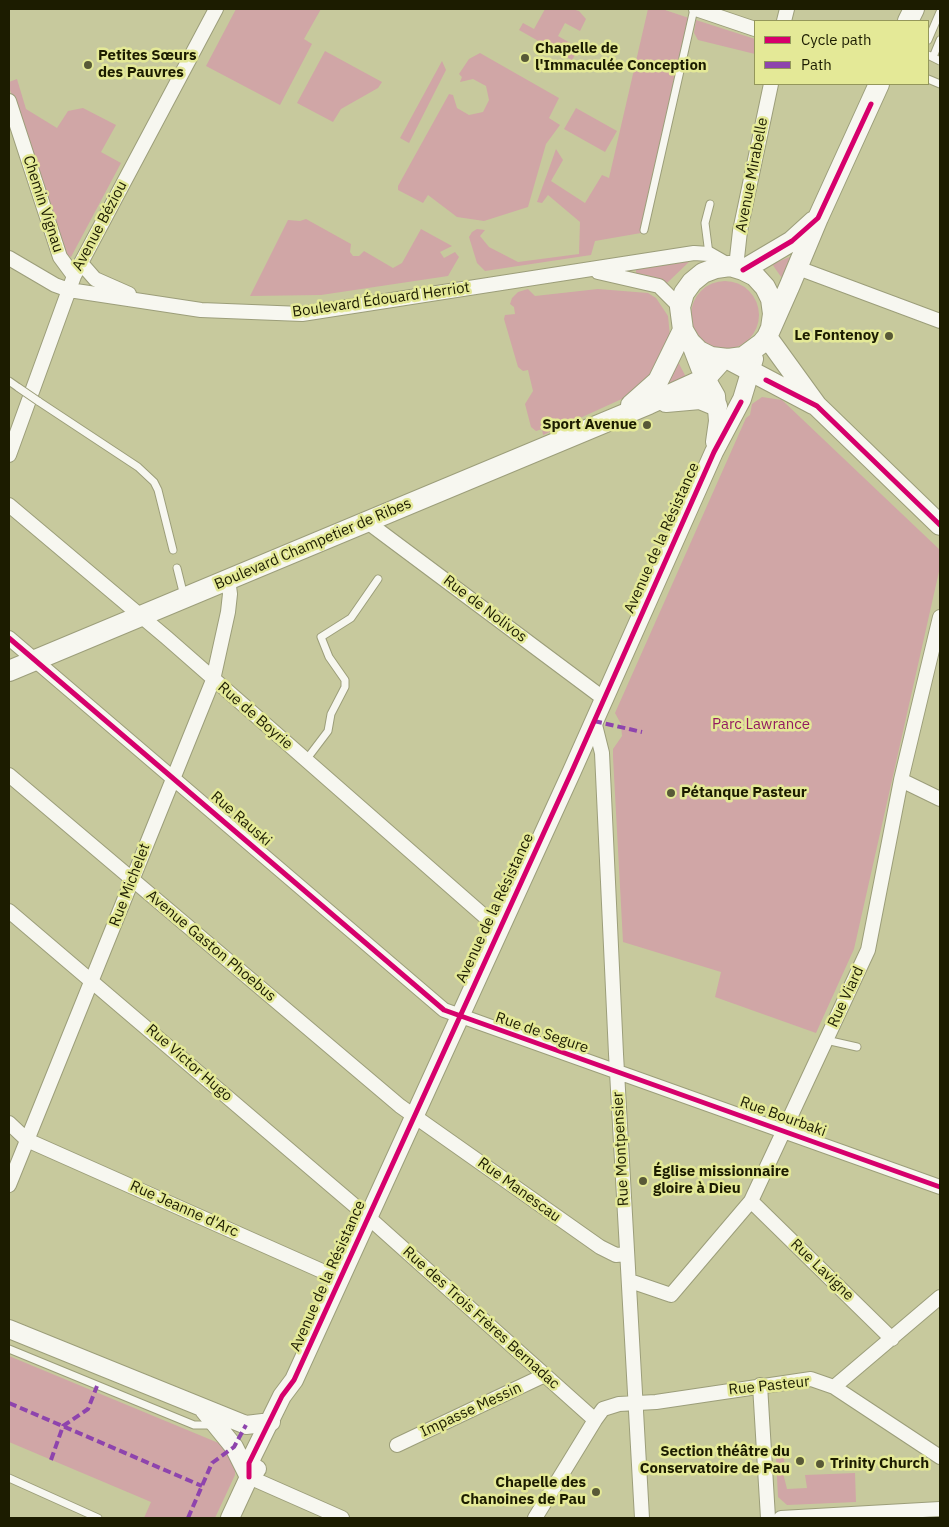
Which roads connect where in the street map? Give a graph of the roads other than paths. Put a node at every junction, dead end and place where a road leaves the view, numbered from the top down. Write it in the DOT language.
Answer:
graph roads {
  1 [pos="216,9"];
  2 [pos="695,9"];
  3 [pos="940,12"];
  4 [pos="754,29"];
  5 [pos="929,38"];
  6 [pos="940,40"];
  7 [pos="930,56"];
  8 [pos="940,60"];
  9 [pos="770,85"];
  10 [pos="879,85"];
  11 [pos="9,101"];
  12 [pos="710,204"];
  13 [pos="818,218"];
  14 [pos="644,230"];
  15 [pos="709,254"];
  16 [pos="9,258"];
  17 [pos="81,262"];
  18 [pos="736,268"];
  19 [pos="798,268"];
  20 [pos="590,270"];
  21 [pos="74,276"];
  22 [pos="69,290"];
  23 [pos="143,301"];
  24 [pos="680,307"];
  25 [pos="938,321"];
  26 [pos="687,336"];
  27 [pos="764,338"];
  28 [pos="726,360"];
  29 [pos="751,371"];
  30 [pos="706,378"];
  31 [pos="9,381"];
  32 [pos="649,404"];
  33 [pos="717,406"];
  34 [pos="817,406"];
  35 [pos="617,417"];
  36 [pos="714,452"];
  37 [pos="9,455"];
  38 [pos="9,505"];
  39 [pos="366,521"];
  40 [pos="940,525"];
  41 [pos="173,550"];
  42 [pos="177,568"];
  43 [pos="228,579"];
  44 [pos="378,579"];
  45 [pos="184,597"];
  46 [pos="139,616"];
  47 [pos="940,617"];
  48 [pos="9,638"];
  49 [pos="34,660"];
  50 [pos="9,671"];
  51 [pos="213,680"];
  52 [pos="603,698"];
  53 [pos="594,721"];
  54 [pos="306,760"];
  55 [pos="9,775"];
  56 [pos="173,778"];
  57 [pos="901,780"];
  58 [pos="940,799"];
  59 [pos="132,879"];
  60 [pos="9,911"];
  61 [pos="499,929"];
  62 [pos="93,981"];
  63 [pos="459,1017"];
  64 [pos="825,1040"];
  65 [pos="857,1047"];
  66 [pos="617,1072"];
  67 [pos="414,1116"];
  68 [pos="9,1123"];
  69 [pos="782,1130"];
  70 [pos="27,1140"];
  71 [pos="9,1185"];
  72 [pos="940,1186"];
  73 [pos="751,1202"];
  74 [pos="368,1217"];
  75 [pos="628,1254"];
  76 [pos="340,1279"];
  77 [pos="630,1281"];
  78 [pos="940,1297"];
  79 [pos="9,1330"];
  80 [pos="892,1339"];
  81 [pos="9,1349"];
  82 [pos="545,1375"];
  83 [pos="760,1385"];
  84 [pos="834,1387"];
  85 [pos="637,1405"];
  86 [pos="202,1408"];
  87 [pos="595,1420"];
  88 [pos="275,1424"];
  89 [pos="216,1425"];
  90 [pos="246,1425"];
  91 [pos="396,1445"];
  92 [pos="940,1457"];
  93 [pos="249,1477"];
  94 [pos="9,1478"];
  95 [pos="940,1508"];
  96 [pos="98,1518"];
  97 [pos="230,1518"];
  98 [pos="342,1518"];
  99 [pos="536,1518"];
  100 [pos="642,1518"];
  101 [pos="768,1518"];
  102 [pos="781,1518"];
  1 -- 17 [label="street, Avenue Béziou"];
  2 -- 4 [label="street"];
  2 -- 14 [label="lane"];
  3 -- 5 [label="lane"];
  6 -- 7 [label="lane"];
  7 -- 8 [label="lane"];
  9 -- 18 [label="street, Avenue Mirabelle"];
  10 -- 13 [label="main road"];
  11 -- 21 [label="street, Chemin Vignau"];
  12 -- 15 [label="lane"];
  13 -- 18 [label="main road"];
  13 -- 19 [label="main road"];
  15 -- 18 [label="street"];
  15 -- 20 [label="street, Boulevard Édouard Herriot"];
  16 -- 22 [label="street, Boulevard Édouard Herriot"];
  17 -- 21 [label="street, Avenue Béziou"];
  17 -- 23 [label="street, Boulevard Édouard Herriot"];
  18 -- 24 [label="main road"];
  18 -- 27 [label="main road"];
  19 -- 25 [label="street"];
  19 -- 27 [label="main road"];
  20 -- 23 [label="street, Boulevard Édouard Herriot"];
  20 -- 24 [label="street, Boulevard Édouard Herriot"];
  21 -- 22 [label="street, Avenue Béziou"];
  22 -- 23 [label="street, Boulevard Édouard Herriot"];
  22 -- 37 [label="street, Avenue Béziou"];
  24 -- 26 [label="main road"];
  26 -- 28 [label="main road"];
  26 -- 30 [label="street, Avenue de la Résistance"];
  26 -- 35 [label="main road, Boulevard Champetier de Ribes"];
  27 -- 28 [label="main road"];
  27 -- 29 [label="street, Avenue de la Résistance"];
  27 -- 34 [label="main road"];
  28 -- 29 [label="main road"];
  28 -- 30 [label="main road, Boulevard Champetier de Ribes"];
  29 -- 30 [label="main road"];
  29 -- 34 [label="main road"];
  29 -- 36 [label="street, Avenue de la Résistance"];
  30 -- 32 [label="main road, Boulevard Champetier de Ribes"];
  30 -- 33 [label="street, Avenue de la Résistance"];
  31 -- 41 [label="lane, bridge"];
  32 -- 33 [label="main road"];
  32 -- 35 [label="main road, Boulevard Champetier de Ribes"];
  33 -- 36 [label="street, Avenue de la Résistance"];
  34 -- 40 [label="main road"];
  35 -- 39 [label="main road, Boulevard Champetier de Ribes"];
  36 -- 52 [label="street, Avenue de la Résistance"];
  38 -- 46 [label="street, Rue de Boyrie"];
  39 -- 43 [label="main road, Boulevard Champetier de Ribes"];
  39 -- 52 [label="street, Rue de Nolivos"];
  42 -- 45 [label="lane"];
  43 -- 45 [label="main road, Boulevard Champetier de Ribes"];
  43 -- 51 [label="street, Rue Michelet"];
  44 -- 54 [label="lane"];
  45 -- 46 [label="main road, Boulevard Champetier de Ribes"];
  46 -- 49 [label="main road, Boulevard Champetier de Ribes"];
  46 -- 51 [label="street, Rue de Boyrie"];
  47 -- 57 [label="street, Rue Viard"];
  48 -- 49 [label="street, Rue Rauski"];
  49 -- 50 [label="main road, Boulevard Champetier de Ribes"];
  49 -- 56 [label="street, Rue Rauski"];
  51 -- 54 [label="street, Rue de Boyrie"];
  51 -- 56 [label="street, Rue Michelet"];
  52 -- 53 [label="street, Avenue de la Résistance"];
  53 -- 61 [label="street, Avenue de la Résistance"];
  53 -- 66 [label="street, Rue Montpensier"];
  54 -- 61 [label="street, Rue de Boyrie"];
  55 -- 59 [label="street, Avenue Gaston Phoebus"];
  56 -- 59 [label="street, Rue Michelet"];
  56 -- 63 [label="street, Rue Rauski"];
  57 -- 58 [label="street"];
  57 -- 64 [label="street, Rue Viard"];
  59 -- 62 [label="street, Rue Michelet"];
  59 -- 67 [label="street, Avenue Gaston Phoebus"];
  60 -- 62 [label="street, Rue Victor Hugo"];
  61 -- 63 [label="street, Avenue de la Résistance"];
  62 -- 70 [label="street, Rue Michelet"];
  62 -- 74 [label="street, Rue Victor Hugo"];
  63 -- 66 [label="street, Rue de Segure"];
  63 -- 67 [label="street, Avenue de la Résistance"];
  64 -- 65 [label="lane"];
  64 -- 69 [label="street, Rue Viard"];
  66 -- 69 [label="street, Rue Bourbaki"];
  66 -- 75 [label="street, Rue Montpensier"];
  67 -- 74 [label="street, Avenue de la Résistance"];
  67 -- 75 [label="street, Rue Manescau"];
  68 -- 70 [label="street, Rue Jeanne d'Arc"];
  69 -- 72 [label="street, Rue Bourbaki"];
  69 -- 73 [label="street, Rue Viard"];
  70 -- 71 [label="street, Rue Michelet"];
  70 -- 76 [label="street, Rue Jeanne d'Arc"];
  73 -- 77 [label="street, Rue Viard"];
  73 -- 80 [label="street, Rue Lavigne"];
  74 -- 76 [label="street, Avenue de la Résistance"];
  74 -- 82 [label="street, Rue des Trois Frères Bernadac"];
  75 -- 77 [label="street, Rue Montpensier"];
  76 -- 88 [label="street, Avenue de la Résistance"];
  77 -- 85 [label="street, Rue Montpensier"];
  78 -- 80 [label="street"];
  79 -- 86 [label="street"];
  80 -- 84 [label="street"];
  81 -- 89 [label="lane"];
  82 -- 87 [label="street, Rue des Trois Frères Bernadac"];
  82 -- 91 [label="street, Impasse Messin"];
  83 -- 84 [label="street, Rue Pasteur"];
  83 -- 85 [label="street, Rue Pasteur"];
  83 -- 101 [label="street"];
  84 -- 92 [label="street, Rue Pasteur"];
  85 -- 87 [label="street, Rue Pasteur"];
  85 -- 100 [label="street, Rue Montpensier"];
  86 -- 89 [label="street"];
  86 -- 90 [label="street"];
  87 -- 99 [label="street"];
  88 -- 90 [label="street"];
  88 -- 93 [label="street, Avenue de la Résistance"];
  89 -- 90 [label="lane"];
  89 -- 93 [label="street"];
  93 -- 97 [label="street, Avenue de la Résistance"];
  93 -- 98 [label="street"];
  94 -- 96 [label="lane"];
  95 -- 102 [label="street"];
}
